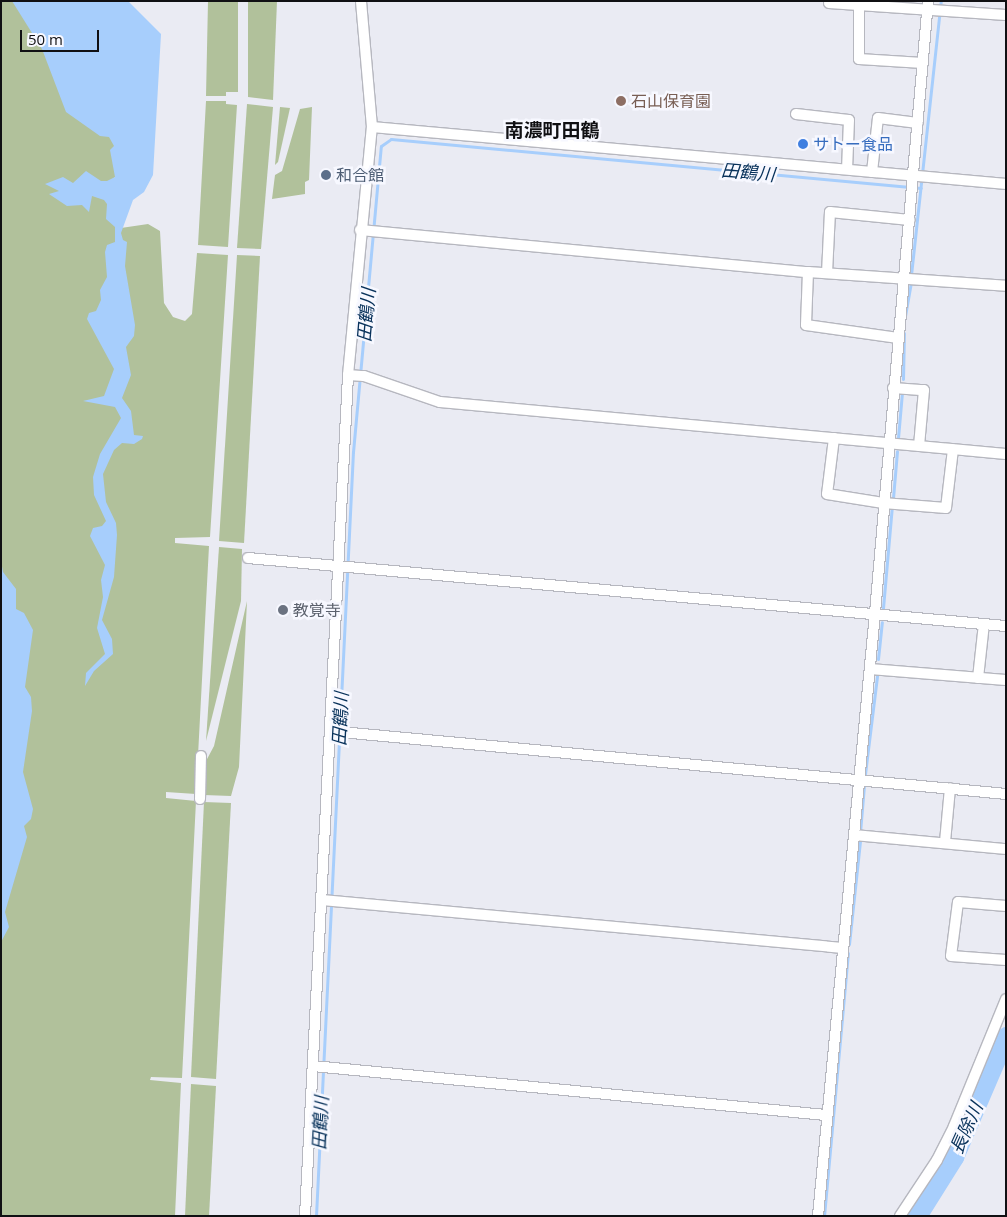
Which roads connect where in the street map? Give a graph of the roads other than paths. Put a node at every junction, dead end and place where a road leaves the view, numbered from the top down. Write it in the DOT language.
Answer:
graph roads {
  1 [pos="361,1"];
  2 [pos="828,3"];
  3 [pos="859,6"];
  4 [pos="929,6"];
  5 [pos="1006,15"];
  6 [pos="923,63"];
  7 [pos="796,114"];
  8 [pos="918,123"];
  9 [pos="372,126"];
  10 [pos="847,170"];
  11 [pos="872,172"];
  12 [pos="918,177"];
  13 [pos="1006,184"];
  14 [pos="910,220"];
  15 [pos="362,230"];
  16 [pos="808,272"];
  17 [pos="827,274"];
  18 [pos="903,278"];
  19 [pos="1006,286"];
  20 [pos="898,338"];
  21 [pos="350,375"];
  22 [pos="894,388"];
  23 [pos="834,438"];
  24 [pos="889,443"];
  25 [pos="919,446"];
  26 [pos="953,449"];
  27 [pos="1006,454"];
  28 [pos="883,503"];
  29 [pos="248,558"];
  30 [pos="341,564"];
  31 [pos="875,613"];
  32 [pos="984,624"];
  33 [pos="1006,626"];
  34 [pos="870,668"];
  35 [pos="978,678"];
  36 [pos="1006,680"];
  37 [pos="331,732"];
  38 [pos="201,756"];
  39 [pos="859,780"];
  40 [pos="950,788"];
  41 [pos="1006,794"];
  42 [pos="200,799"];
  43 [pos="854,835"];
  44 [pos="945,842"];
  45 [pos="1006,849"];
  46 [pos="324,900"];
  47 [pos="1006,906"];
  48 [pos="843,948"];
  49 [pos="1006,960"];
  50 [pos="1006,999"];
  51 [pos="314,1066"];
  52 [pos="826,1114"];
  53 [pos="305,1216"];
  54 [pos="818,1216"];
  55 [pos="900,1216"];
  1 -- 9 [label="street"];
  2 -- 3 [label="street"];
  3 -- 4 [label="street"];
  3 -- 6 [label="street"];
  4 -- 5 [label="street"];
  4 -- 6 [label="street"];
  6 -- 8 [label="street"];
  7 -- 10 [label="street"];
  8 -- 11 [label="street"];
  8 -- 12 [label="street"];
  9 -- 10 [label="street"];
  9 -- 15 [label="street"];
  10 -- 11 [label="street"];
  11 -- 12 [label="street"];
  12 -- 13 [label="street"];
  12 -- 14 [label="street"];
  14 -- 17 [label="street"];
  14 -- 18 [label="street"];
  15 -- 16 [label="street"];
  15 -- 21 [label="street"];
  16 -- 17 [label="street"];
  16 -- 20 [label="street"];
  17 -- 18 [label="street"];
  18 -- 19 [label="street"];
  18 -- 20 [label="street"];
  20 -- 22 [label="street"];
  21 -- 23 [label="street"];
  21 -- 30 [label="street"];
  22 -- 24 [label="street"];
  22 -- 25 [label="street"];
  23 -- 24 [label="street"];
  23 -- 28 [label="street"];
  24 -- 25 [label="street"];
  24 -- 28 [label="street"];
  25 -- 26 [label="street"];
  26 -- 27 [label="street"];
  26 -- 28 [label="street"];
  28 -- 31 [label="street"];
  29 -- 30 [label="street"];
  30 -- 31 [label="street"];
  30 -- 37 [label="street"];
  31 -- 32 [label="street"];
  31 -- 34 [label="street"];
  32 -- 33 [label="street"];
  32 -- 35 [label="street"];
  34 -- 35 [label="street"];
  34 -- 39 [label="street"];
  35 -- 36 [label="street"];
  37 -- 39 [label="street"];
  37 -- 46 [label="street"];
  38 -- 42 [label="street"];
  39 -- 40 [label="street"];
  39 -- 43 [label="street"];
  40 -- 41 [label="street"];
  40 -- 44 [label="street"];
  43 -- 44 [label="street"];
  43 -- 48 [label="street"];
  44 -- 45 [label="street"];
  46 -- 48 [label="street"];
  46 -- 51 [label="street"];
  47 -- 49 [label="street"];
  48 -- 52 [label="street"];
  50 -- 55 [label="street"];
  51 -- 52 [label="street"];
  51 -- 53 [label="street"];
  52 -- 54 [label="street"];
}
